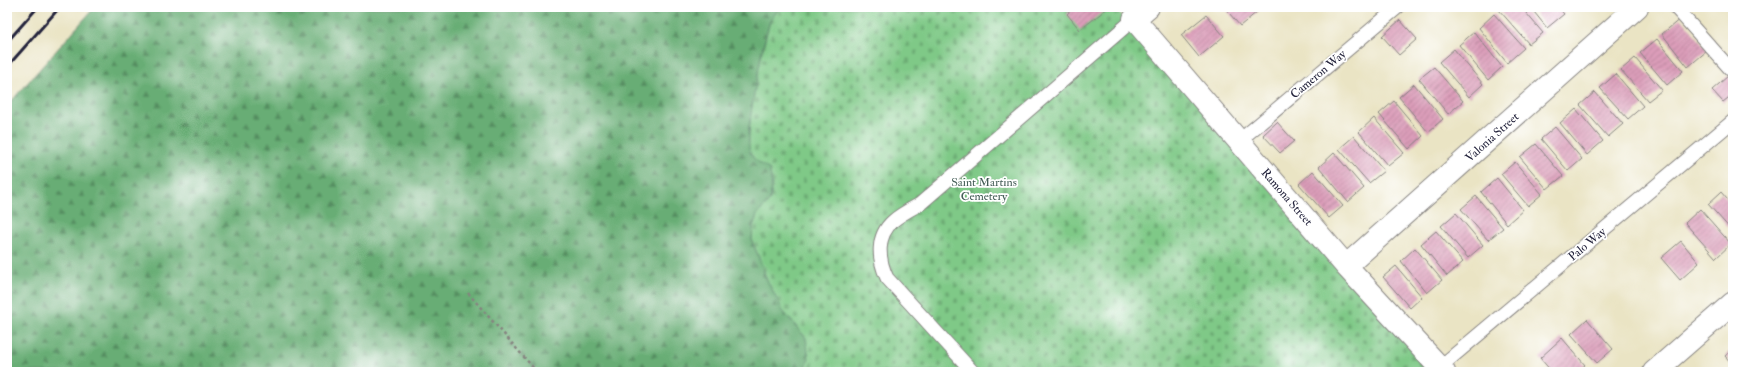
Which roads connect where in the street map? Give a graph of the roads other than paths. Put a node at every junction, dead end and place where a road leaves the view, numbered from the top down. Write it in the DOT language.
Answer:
graph roads {
  1 [pos="1398,7"];
  2 [pos="1637,7"];
  3 [pos="1675,7"];
  4 [pos="1141,13"];
  5 [pos="1733,72"];
  6 [pos="1733,121"];
  7 [pos="1239,141"];
  8 [pos="1346,266"];
  9 [pos="1733,303"];
  10 [pos="1442,369"];
  11 [pos="973,372"];
  12 [pos="1654,372"];
  1 -- 7 [label="lane, Cameron Way"];
  2 -- 8 [label="street, Valonia Street"];
  3 -- 5 [label="lane"];
  4 -- 7 [label="street, Ramona Street"];
  4 -- 11 [label="lane"];
  6 -- 10 [label="lane, Palo Way"];
  7 -- 8 [label="street, Ramona Street"];
  8 -- 10 [label="street, Ramona Street"];
  9 -- 12 [label="street"];
}
